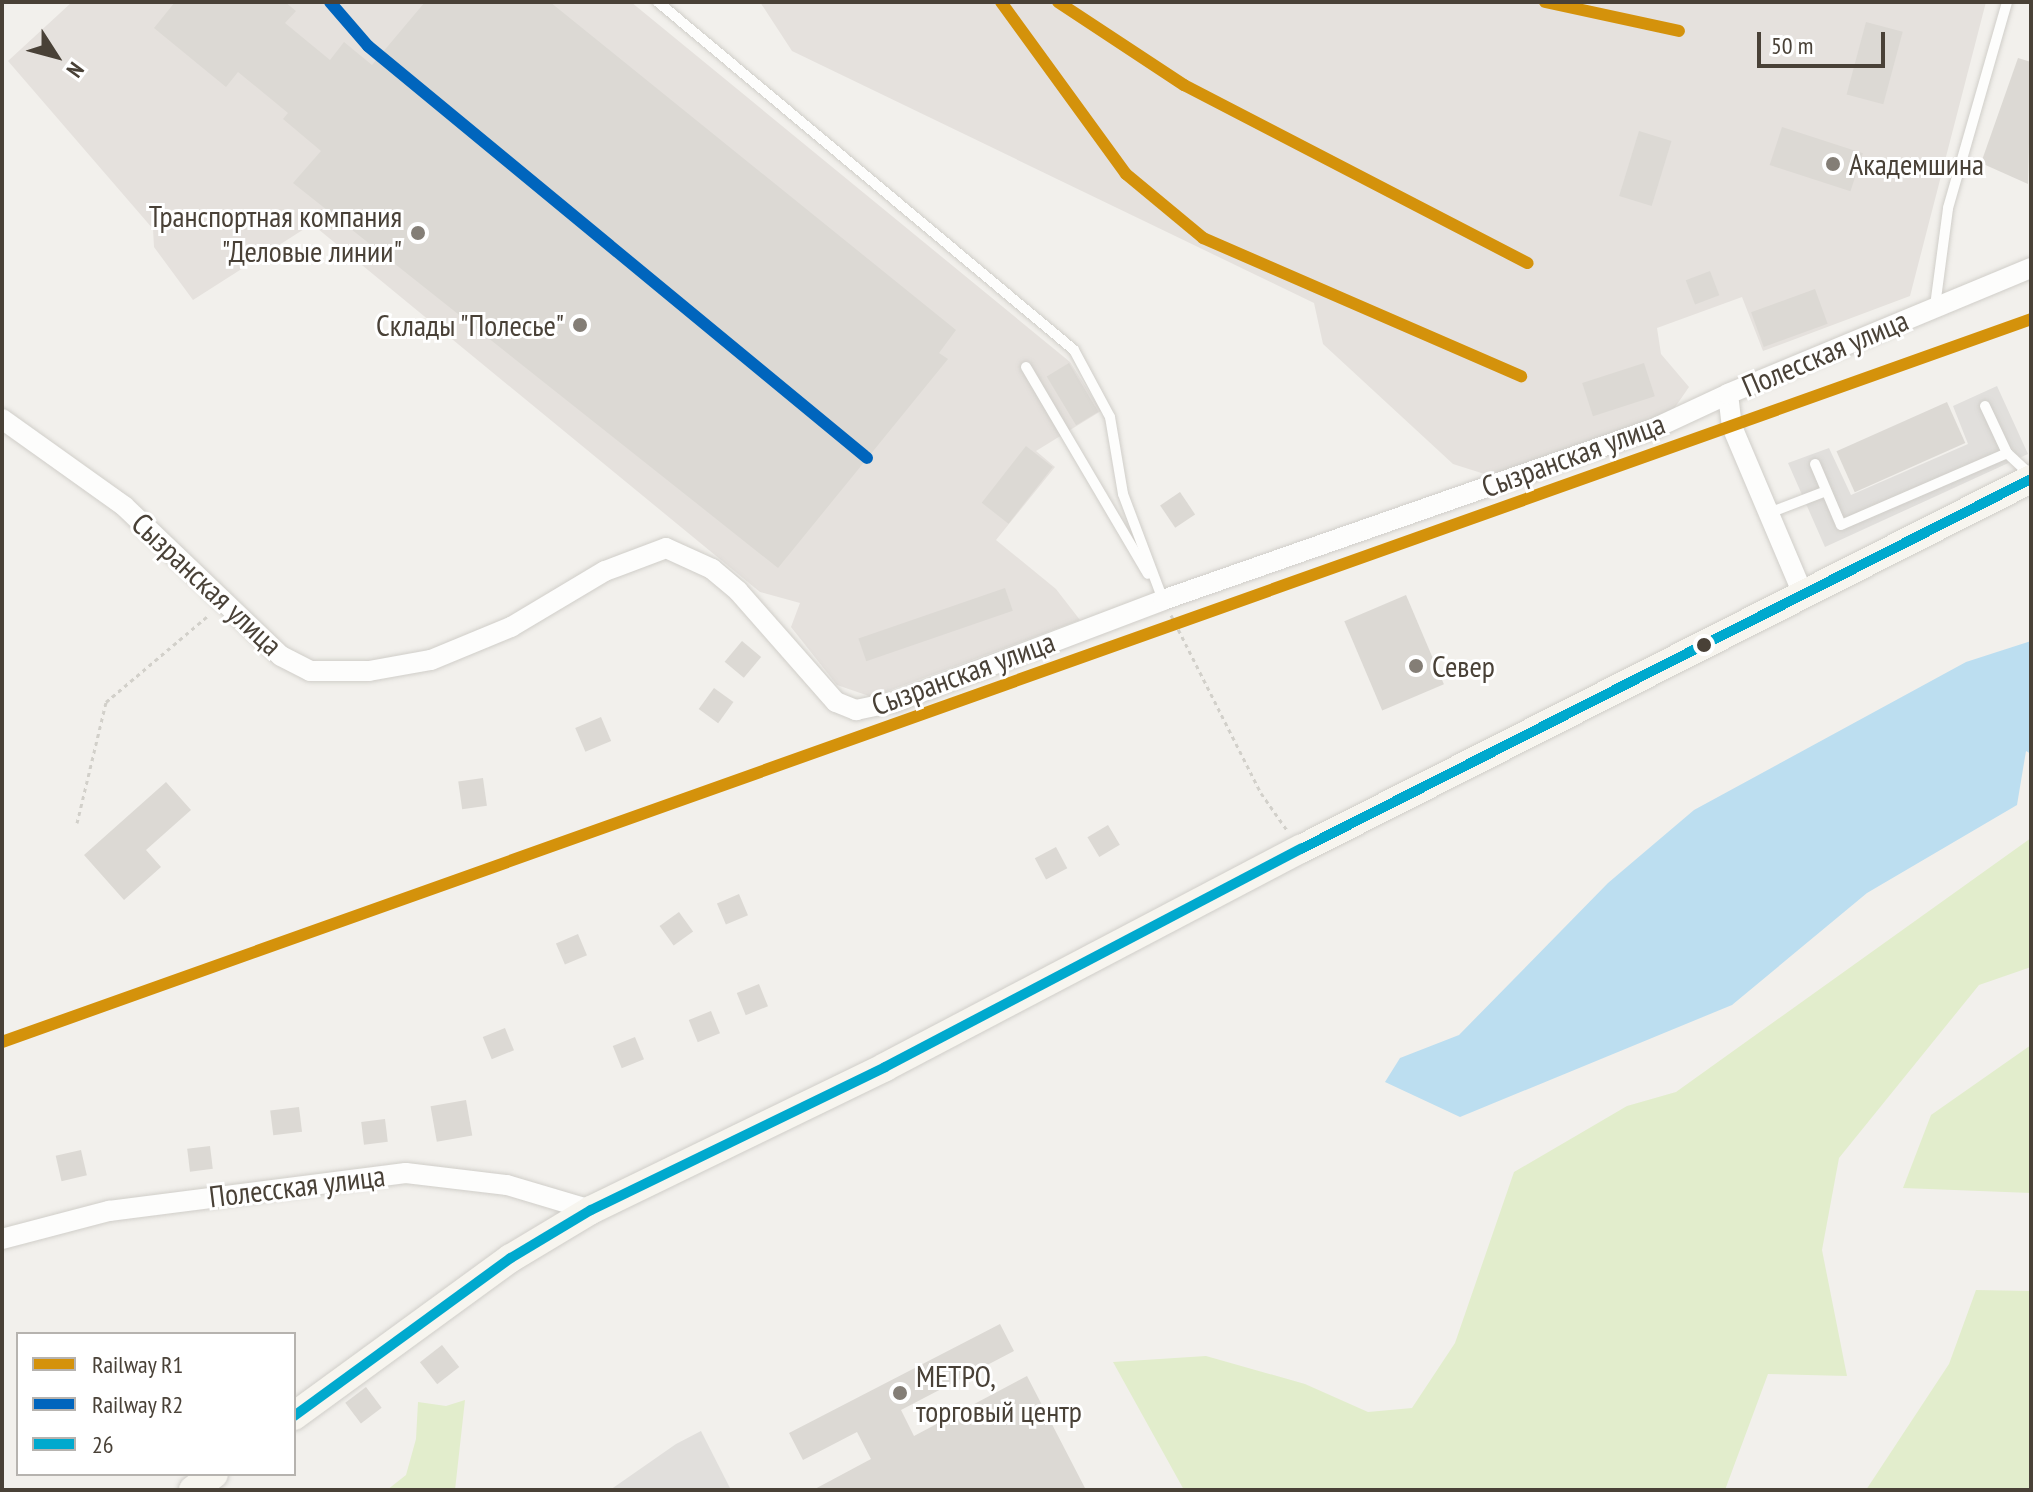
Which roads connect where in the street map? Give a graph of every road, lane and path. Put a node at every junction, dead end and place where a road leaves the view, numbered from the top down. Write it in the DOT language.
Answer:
graph roads {
  1 [pos="658,2"];
  2 [pos="2007,2"];
  3 [pos="2031,268"];
  4 [pos="1935,306"];
  5 [pos="1026,367"];
  6 [pos="1728,394"];
  7 [pos="1985,406"];
  8 [pos="2,419"];
  9 [pos="2007,453"];
  10 [pos="1815,464"];
  11 [pos="2031,477"];
  12 [pos="1826,491"];
  13 [pos="1769,513"];
  14 [pos="1803,594"];
  15 [pos="1163,600"];
  16 [pos="223,605"];
  17 [pos="77,823"];
  18 [pos="1301,849"];
  19 [pos="591,1210"];
  20 [pos="2,1239"];
  21 [pos="296,1415"];
  22 [pos="211,1476"];
  23 [pos="193,1490"];
  1 -- 15 [label="lane"];
  2 -- 4 [label="lane"];
  3 -- 4 [label="street, Полесская улица"];
  4 -- 6 [label="street, Полесская улица"];
  5 -- 15 [label="lane"];
  6 -- 13 [label="street, Полесская улица"];
  6 -- 15 [label="street, Сызранская улица"];
  7 -- 9 [label="lane"];
  8 -- 16 [label="street, Сызранская улица"];
  9 -- 11 [label="lane"];
  9 -- 12 [label="lane"];
  10 -- 12 [label="lane"];
  11 -- 14 [label="street"];
  12 -- 13 [label="lane"];
  13 -- 14 [label="street, Полесская улица"];
  14 -- 18 [label="street"];
  15 -- 16 [label="street, Сызранская улица"];
  15 -- 18 [label="path"];
  16 -- 17 [label="path"];
  18 -- 19 [label="street"];
  19 -- 20 [label="street, Полесская улица"];
  19 -- 21 [label="street"];
  22 -- 23 [label="street"];
}
